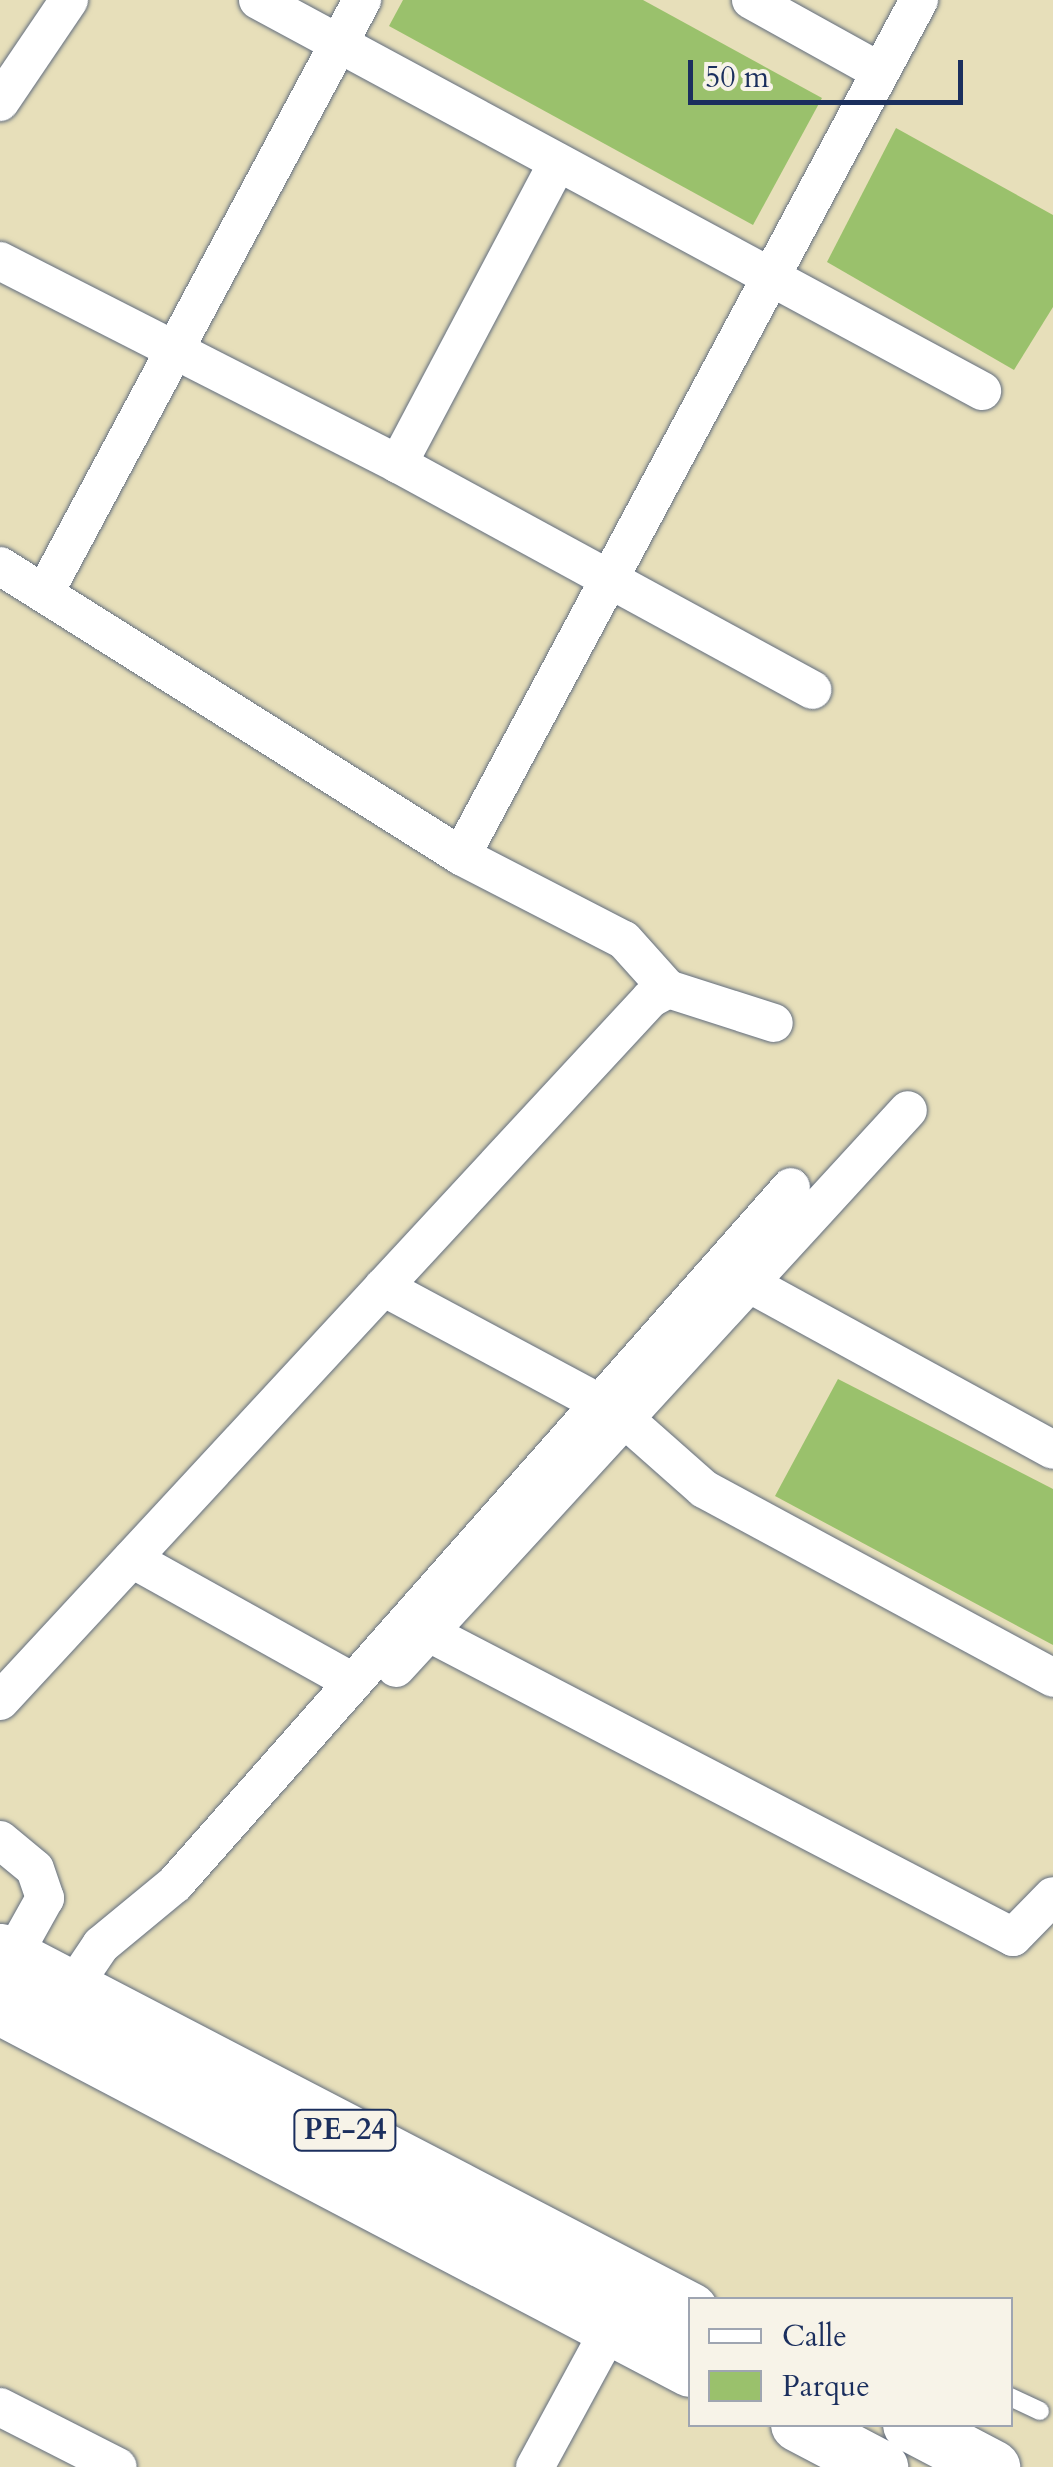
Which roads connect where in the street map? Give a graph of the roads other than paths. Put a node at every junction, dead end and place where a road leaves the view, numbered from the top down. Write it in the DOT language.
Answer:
graph roads {
  1 [pos="69,0"];
  2 [pos="258,0"];
  3 [pos="362,0"];
  4 [pos="750,0"];
  5 [pos="919,0"];
  6 [pos="338,45"];
  7 [pos="879,71"];
  8 [pos="0,102"];
  9 [pos="557,164"];
  10 [pos="0,261"];
  11 [pos="774,275"];
  12 [pos="175,351"];
  13 [pos="982,391"];
  14 [pos="398,464"];
  15 [pos="0,566"];
  16 [pos="610,584"];
  17 [pos="45,592"];
  18 [pos="812,690"];
  19 [pos="461,856"];
  20 [pos="668,989"];
  21 [pos="774,1023"];
  22 [pos="908,1110"];
  23 [pos="791,1187"];
  24 [pos="750,1284"];
  25 [pos="384,1287"];
  26 [pos="613,1411"];
  27 [pos="1053,1450"];
  28 [pos="132,1559"];
  29 [pos="431,1634"];
  30 [pos="1053,1678"];
  31 [pos="354,1682"];
  32 [pos="0,1701"];
  33 [pos="305,1737"];
  34 [pos="0,1840"];
  35 [pos="1053,1896"];
  36 [pos="4,1972"];
  37 [pos="72,1988"];
  38 [pos="623,2304"];
  39 [pos="688,2310"];
  40 [pos="688,2367"];
  41 [pos="1013,2398"];
  42 [pos="0,2407"];
  43 [pos="1040,2411"];
  44 [pos="804,2427"];
  45 [pos="916,2427"];
  46 [pos="118,2467"];
  47 [pos="534,2467"];
  48 [pos="880,2467"];
  49 [pos="992,2467"];
  1 -- 8 [label="street"];
  2 -- 6 [label="street"];
  3 -- 6 [label="street"];
  4 -- 7 [label="street"];
  5 -- 7 [label="street"];
  6 -- 9 [label="street"];
  6 -- 12 [label="street"];
  7 -- 11 [label="street"];
  9 -- 11 [label="street"];
  9 -- 14 [label="street"];
  10 -- 12 [label="street"];
  11 -- 13 [label="street"];
  11 -- 16 [label="street"];
  12 -- 14 [label="street"];
  12 -- 17 [label="street"];
  14 -- 16 [label="street"];
  15 -- 17 [label="street"];
  16 -- 18 [label="street"];
  16 -- 19 [label="street"];
  17 -- 19 [label="street"];
  19 -- 20 [label="street"];
  20 -- 21 [label="street"];
  20 -- 25 [label="street"];
  22 -- 24 [label="street"];
  23 -- 26 [label="street"];
  24 -- 26 [label="street"];
  24 -- 27 [label="street"];
  25 -- 26 [label="street"];
  25 -- 28 [label="street"];
  26 -- 29 [label="street"];
  26 -- 30 [label="street"];
  26 -- 31 [label="street"];
  28 -- 31 [label="street"];
  28 -- 32 [label="street"];
  29 -- 33 [label="street"];
  29 -- 35 [label="street"];
  31 -- 33 [label="street"];
  33 -- 37 [label="street"];
  34 -- 36 [label="street"];
  36 -- 37 [label="highway, PE-24"];
  36 -- 38 [label="highway, PE-24"];
  37 -- 38 [label="highway, PE-24"];
  38 -- 39 [label="highway, PE-24"];
  38 -- 40 [label="highway, PE-24"];
  38 -- 47 [label="street"];
  41 -- 43 [label="lane"];
  42 -- 46 [label="street"];
  44 -- 48 [label="highway"];
  45 -- 49 [label="highway"];
}
